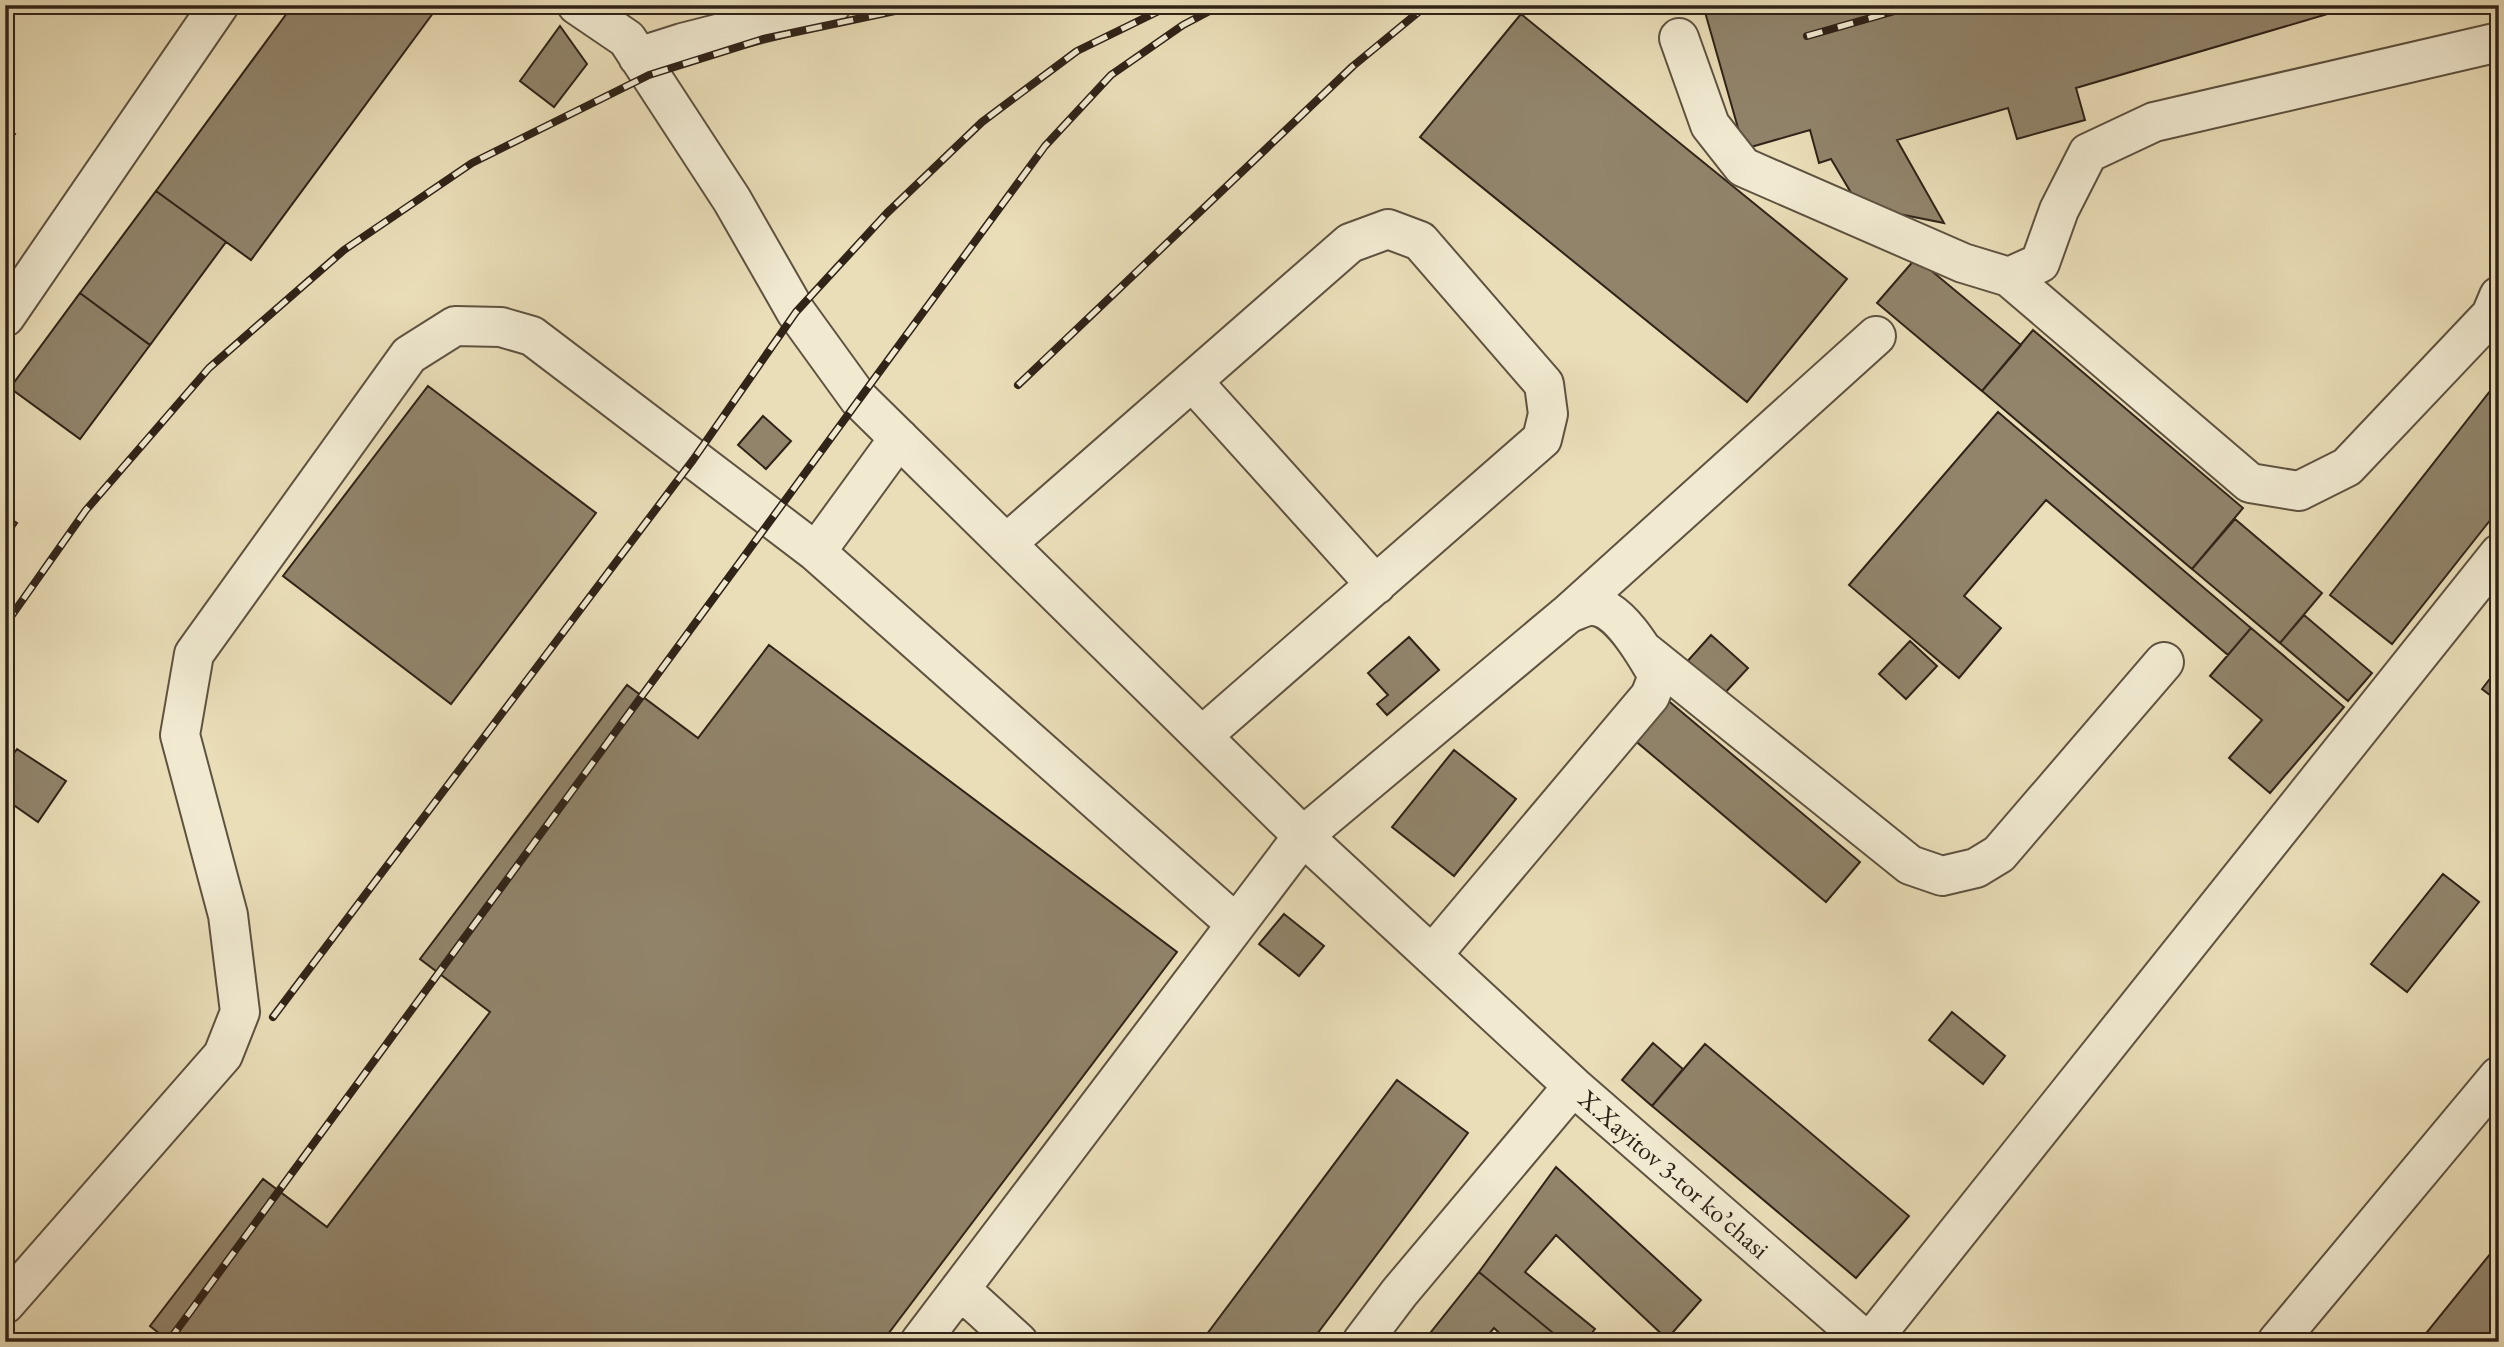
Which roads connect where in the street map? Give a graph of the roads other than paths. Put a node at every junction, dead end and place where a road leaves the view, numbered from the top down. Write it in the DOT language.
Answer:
graph roads {
  1 [pos="219,5"];
  2 [pos="576,5"];
  3 [pos="831,5"];
  4 [pos="1679,38"];
  5 [pos="2499,42"];
  6 [pos="638,57"];
  7 [pos="2009,277"];
  8 [pos="2499,296"];
  9 [pos="5,317"];
  10 [pos="1876,336"];
  11 [pos="1192,381"];
  12 [pos="899,438"];
  13 [pos="1006,544"];
  14 [pos="816,552"];
  15 [pos="2499,554"];
  16 [pos="1376,584"];
  17 [pos="1569,613"];
  18 [pos="1644,651"];
  19 [pos="2164,662"];
  20 [pos="1202,736"];
  21 [pos="1304,836"];
  22 [pos="1236,924"];
  23 [pos="1432,955"];
  24 [pos="2499,1076"];
  25 [pos="1573,1086"];
  26 [pos="960,1289"];
  27 [pos="5,1304"];
  28 [pos="920,1342"];
  29 [pos="1018,1342"];
  30 [pos="1362,1342"];
  31 [pos="1869,1342"];
  32 [pos="2277,1342"];
  1 -- 9 [label="street"];
  2 -- 6 [label="street"];
  3 -- 6 [label="street"];
  4 -- 7 [label="street"];
  5 -- 7 [label="street"];
  6 -- 12 [label="street"];
  7 -- 8 [label="street"];
  10 -- 17 [label="street"];
  11 -- 13 [label="street"];
  11 -- 16 [label="street"];
  11 -- 16 [label="street"];
  12 -- 13 [label="street"];
  12 -- 14 [label="street"];
  13 -- 20 [label="street"];
  14 -- 22 [label="street"];
  14 -- 27 [label="street"];
  15 -- 31 [label="street"];
  16 -- 20 [label="street"];
  17 -- 18 [label="street"];
  17 -- 21 [label="street"];
  18 -- 19 [label="street"];
  18 -- 23 [label="street"];
  20 -- 21 [label="street"];
  21 -- 22 [label="street"];
  21 -- 23 [label="street"];
  22 -- 26 [label="street"];
  23 -- 25 [label="street"];
  24 -- 32 [label="street"];
  25 -- 30 [label="street, X.Xayitov 3-tor koʼchasi"];
  25 -- 31 [label="street, X.Xayitov 3-tor koʼchasi"];
  26 -- 28 [label="street"];
  26 -- 29 [label="street"];
}
